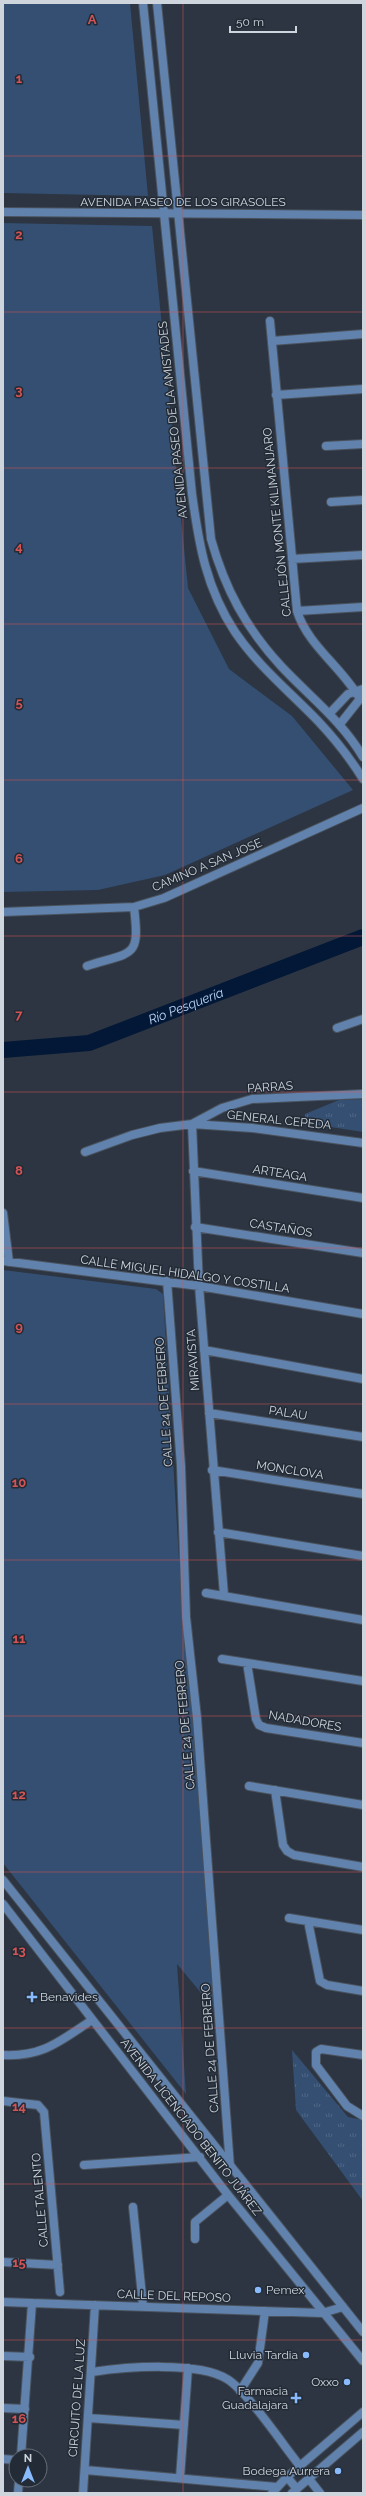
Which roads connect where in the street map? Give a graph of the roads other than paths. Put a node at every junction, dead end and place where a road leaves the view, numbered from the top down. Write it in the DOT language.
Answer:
graph roads {
  1 [pos="143,3"];
  2 [pos="157,3"];
  3 [pos="3,212"];
  4 [pos="165,215"];
  5 [pos="177,215"];
  6 [pos="363,216"];
  7 [pos="270,321"];
  8 [pos="363,334"];
  9 [pos="272,341"];
  10 [pos="363,389"];
  11 [pos="276,395"];
  12 [pos="363,444"];
  13 [pos="326,446"];
  14 [pos="363,500"];
  15 [pos="331,502"];
  16 [pos="363,554"];
  17 [pos="292,559"];
  18 [pos="363,607"];
  19 [pos="297,611"];
  20 [pos="359,689"];
  21 [pos="361,697"];
  22 [pos="330,713"];
  23 [pos="340,724"];
  24 [pos="363,757"];
  25 [pos="363,779"];
  26 [pos="363,808"];
  27 [pos="134,906"];
  28 [pos="3,912"];
  29 [pos="87,966"];
  30 [pos="363,1019"];
  31 [pos="337,1028"];
  32 [pos="363,1094"];
  33 [pos="192,1124"];
  34 [pos="363,1142"];
  35 [pos="85,1152"];
  36 [pos="193,1171"];
  37 [pos="363,1198"];
  38 [pos="3,1213"];
  39 [pos="195,1227"];
  40 [pos="363,1253"];
  41 [pos="6,1261"];
  42 [pos="167,1281"];
  43 [pos="199,1286"];
  44 [pos="363,1314"];
  45 [pos="204,1350"];
  46 [pos="363,1379"];
  47 [pos="209,1413"];
  48 [pos="363,1437"];
  49 [pos="212,1470"];
  50 [pos="363,1494"];
  51 [pos="218,1532"];
  52 [pos="363,1556"];
  53 [pos="206,1593"];
  54 [pos="224,1595"];
  55 [pos="363,1620"];
  56 [pos="222,1659"];
  57 [pos="246,1663"];
  58 [pos="363,1681"];
  59 [pos="363,1743"];
  60 [pos="249,1786"];
  61 [pos="275,1790"];
  62 [pos="363,1805"];
  63 [pos="363,1867"];
  64 [pos="3,1880"];
  65 [pos="3,1904"];
  66 [pos="289,1918"];
  67 [pos="308,1921"];
  68 [pos="363,1930"];
  69 [pos="64,1959"];
  70 [pos="53,1970"];
  71 [pos="363,1991"];
  72 [pos="92,2020"];
  73 [pos="363,2054"];
  74 [pos="3,2055"];
  75 [pos="3,2101"];
  76 [pos="363,2116"];
  77 [pos="200,2157"];
  78 [pos="84,2166"];
  79 [pos="230,2167"];
  80 [pos="228,2195"];
  81 [pos="133,2207"];
  82 [pos="195,2239"];
  83 [pos="3,2262"];
  84 [pos="58,2265"];
  85 [pos="60,2292"];
  86 [pos="3,2302"];
  87 [pos="32,2303"];
  88 [pos="94,2305"];
  89 [pos="143,2306"];
  90 [pos="343,2307"];
  91 [pos="265,2311"];
  92 [pos="322,2313"];
  93 [pos="363,2332"];
  94 [pos="3,2356"];
  95 [pos="30,2357"];
  96 [pos="363,2361"];
  97 [pos="188,2368"];
  98 [pos="92,2372"];
  99 [pos="240,2391"];
  100 [pos="3,2408"];
  101 [pos="25,2409"];
  102 [pos="363,2412"];
  103 [pos="89,2418"];
  104 [pos="184,2425"];
  105 [pos="363,2432"];
  106 [pos="22,2448"];
  107 [pos="312,2455"];
  108 [pos="300,2466"];
  109 [pos="321,2467"];
  110 [pos="85,2470"];
  111 [pos="287,2477"];
  112 [pos="180,2478"];
  113 [pos="309,2478"];
  114 [pos="274,2490"];
  115 [pos="294,2491"];
  116 [pos="84,2493"];
  117 [pos="320,2493"];
  1 -- 4 [label="street, AVENIDA PASEO DE LA AMISTADES"];
  2 -- 5 [label="street, AVENIDA PASEO DE LA AMISTADES"];
  3 -- 4 [label="street, AVENIDA PASEO DE LOS GIRASOLES"];
  4 -- 5 [label="street, AVENIDA PASEO DE LOS GIRASOLES"];
  4 -- 25 [label="street, AVENIDA PASEO DE LA AMISTADES"];
  5 -- 6 [label="street, AVENIDA PASEO DE LOS GIRASOLES"];
  5 -- 22 [label="street, AVENIDA PASEO DE LA AMISTADES"];
  7 -- 9 [label="street, CALLEJÓN MONTE KILIMANJARO"];
  8 -- 9 [label="street"];
  9 -- 11 [label="street, CALLEJÓN MONTE KILIMANJARO"];
  10 -- 11 [label="street"];
  11 -- 17 [label="street, CALLEJÓN MONTE KILIMANJARO"];
  12 -- 13 [label="street"];
  14 -- 15 [label="street"];
  16 -- 17 [label="street"];
  17 -- 19 [label="street, CALLEJÓN MONTE KILIMANJARO"];
  18 -- 19 [label="street"];
  19 -- 20 [label="street, CALLEJÓN MONTE KILIMANJARO"];
  20 -- 21 [label="street, CALLEJÓN MONTE KILIMANJARO"];
  20 -- 22 [label="street"];
  21 -- 23 [label="street"];
  22 -- 23 [label="street, AVENIDA PASEO DE LA AMISTADES"];
  23 -- 24 [label="street, AVENIDA PASEO DE LA AMISTADES"];
  26 -- 27 [label="street, CAMINO A SAN JOSE"];
  27 -- 28 [label="street, CAMINO A SAN JOSE"];
  27 -- 29 [label="street"];
  30 -- 31 [label="street"];
  32 -- 33 [label="street, PARRAS"];
  33 -- 34 [label="street, GENERAL CEPEDA"];
  33 -- 35 [label="street, PARRAS"];
  33 -- 36 [label="street, MIRAVISTA"];
  36 -- 37 [label="street, ARTEAGA"];
  36 -- 39 [label="street, MIRAVISTA"];
  38 -- 41 [label="street"];
  39 -- 40 [label="street, CASTAÑOS"];
  39 -- 43 [label="street, MIRAVISTA"];
  41 -- 42 [label="street, CALLE MIGUEL HIDALGO Y COSTILLA"];
  42 -- 43 [label="street, CALLE MIGUEL HIDALGO Y COSTILLA"];
  42 -- 79 [label="street, CALLE 24 DE FEBRERO"];
  43 -- 44 [label="street, CALLE MIGUEL HIDALGO Y COSTILLA"];
  43 -- 45 [label="street, MIRAVISTA"];
  45 -- 46 [label="street"];
  45 -- 47 [label="street, MIRAVISTA"];
  47 -- 48 [label="street, PALAU"];
  47 -- 49 [label="street, MIRAVISTA"];
  49 -- 50 [label="street, MONCLOVA"];
  49 -- 51 [label="street, MIRAVISTA"];
  51 -- 52 [label="street"];
  51 -- 54 [label="street, MIRAVISTA"];
  53 -- 54 [label="street"];
  54 -- 55 [label="street"];
  56 -- 57 [label="street"];
  57 -- 58 [label="street"];
  57 -- 59 [label="street, NADADORES"];
  60 -- 61 [label="street"];
  61 -- 62 [label="street"];
  61 -- 63 [label="street"];
  64 -- 69 [label="street, AVENIDA LICENCIADO BENITO JUÁREZ"];
  65 -- 70 [label="street, AVENIDA LICENCIADO BENITO JUÁREZ"];
  66 -- 67 [label="street"];
  67 -- 68 [label="street"];
  67 -- 71 [label="street"];
  69 -- 70 [label="street"];
  69 -- 79 [label="street, AVENIDA LICENCIADO BENITO JUÁREZ"];
  70 -- 72 [label="street, AVENIDA LICENCIADO BENITO JUÁREZ"];
  72 -- 74 [label="street"];
  72 -- 77 [label="street, AVENIDA LICENCIADO BENITO JUÁREZ"];
  73 -- 76 [label="street"];
  75 -- 84 [label="street, CALLE TALENTO"];
  77 -- 78 [label="street"];
  77 -- 80 [label="street, AVENIDA LICENCIADO BENITO JUÁREZ"];
  79 -- 90 [label="street, AVENIDA LICENCIADO BENITO JUÁREZ"];
  80 -- 82 [label="street"];
  80 -- 92 [label="street, AVENIDA LICENCIADO BENITO JUÁREZ"];
  81 -- 89 [label="street"];
  83 -- 84 [label="street"];
  84 -- 85 [label="street, CALLE TALENTO"];
  86 -- 87 [label="street, CALLE DEL REPOSO"];
  87 -- 88 [label="street, CALLE DEL REPOSO"];
  87 -- 95 [label="street"];
  88 -- 89 [label="street, CALLE DEL REPOSO"];
  88 -- 98 [label="street, CIRCUITO DE LA LUZ"];
  89 -- 91 [label="street, CALLE DEL REPOSO"];
  90 -- 92 [label="street, CALLE DEL REPOSO"];
  90 -- 93 [label="street, AVENIDA LICENCIADO BENITO JUÁREZ"];
  91 -- 92 [label="street, CALLE DEL REPOSO"];
  91 -- 99 [label="street"];
  92 -- 96 [label="street, AVENIDA LICENCIADO BENITO JUÁREZ"];
  94 -- 95 [label="street"];
  95 -- 101 [label="street"];
  97 -- 98 [label="street"];
  97 -- 99 [label="street"];
  97 -- 104 [label="street"];
  98 -- 103 [label="street, CIRCUITO DE LA LUZ"];
  99 -- 108 [label="street"];
  100 -- 101 [label="street"];
  101 -- 106 [label="street"];
  102 -- 107 [label="street"];
  103 -- 104 [label="street"];
  103 -- 110 [label="street, CIRCUITO DE LA LUZ"];
  104 -- 112 [label="street"];
  105 -- 109 [label="street"];
  107 -- 108 [label="street"];
  107 -- 109 [label="street"];
  108 -- 111 [label="street"];
  109 -- 113 [label="street"];
  110 -- 112 [label="street"];
  110 -- 116 [label="street, CIRCUITO DE LA LUZ"];
  111 -- 114 [label="street"];
  111 -- 115 [label="street"];
  112 -- 114 [label="street"];
  113 -- 115 [label="street"];
  113 -- 117 [label="street"];
}
